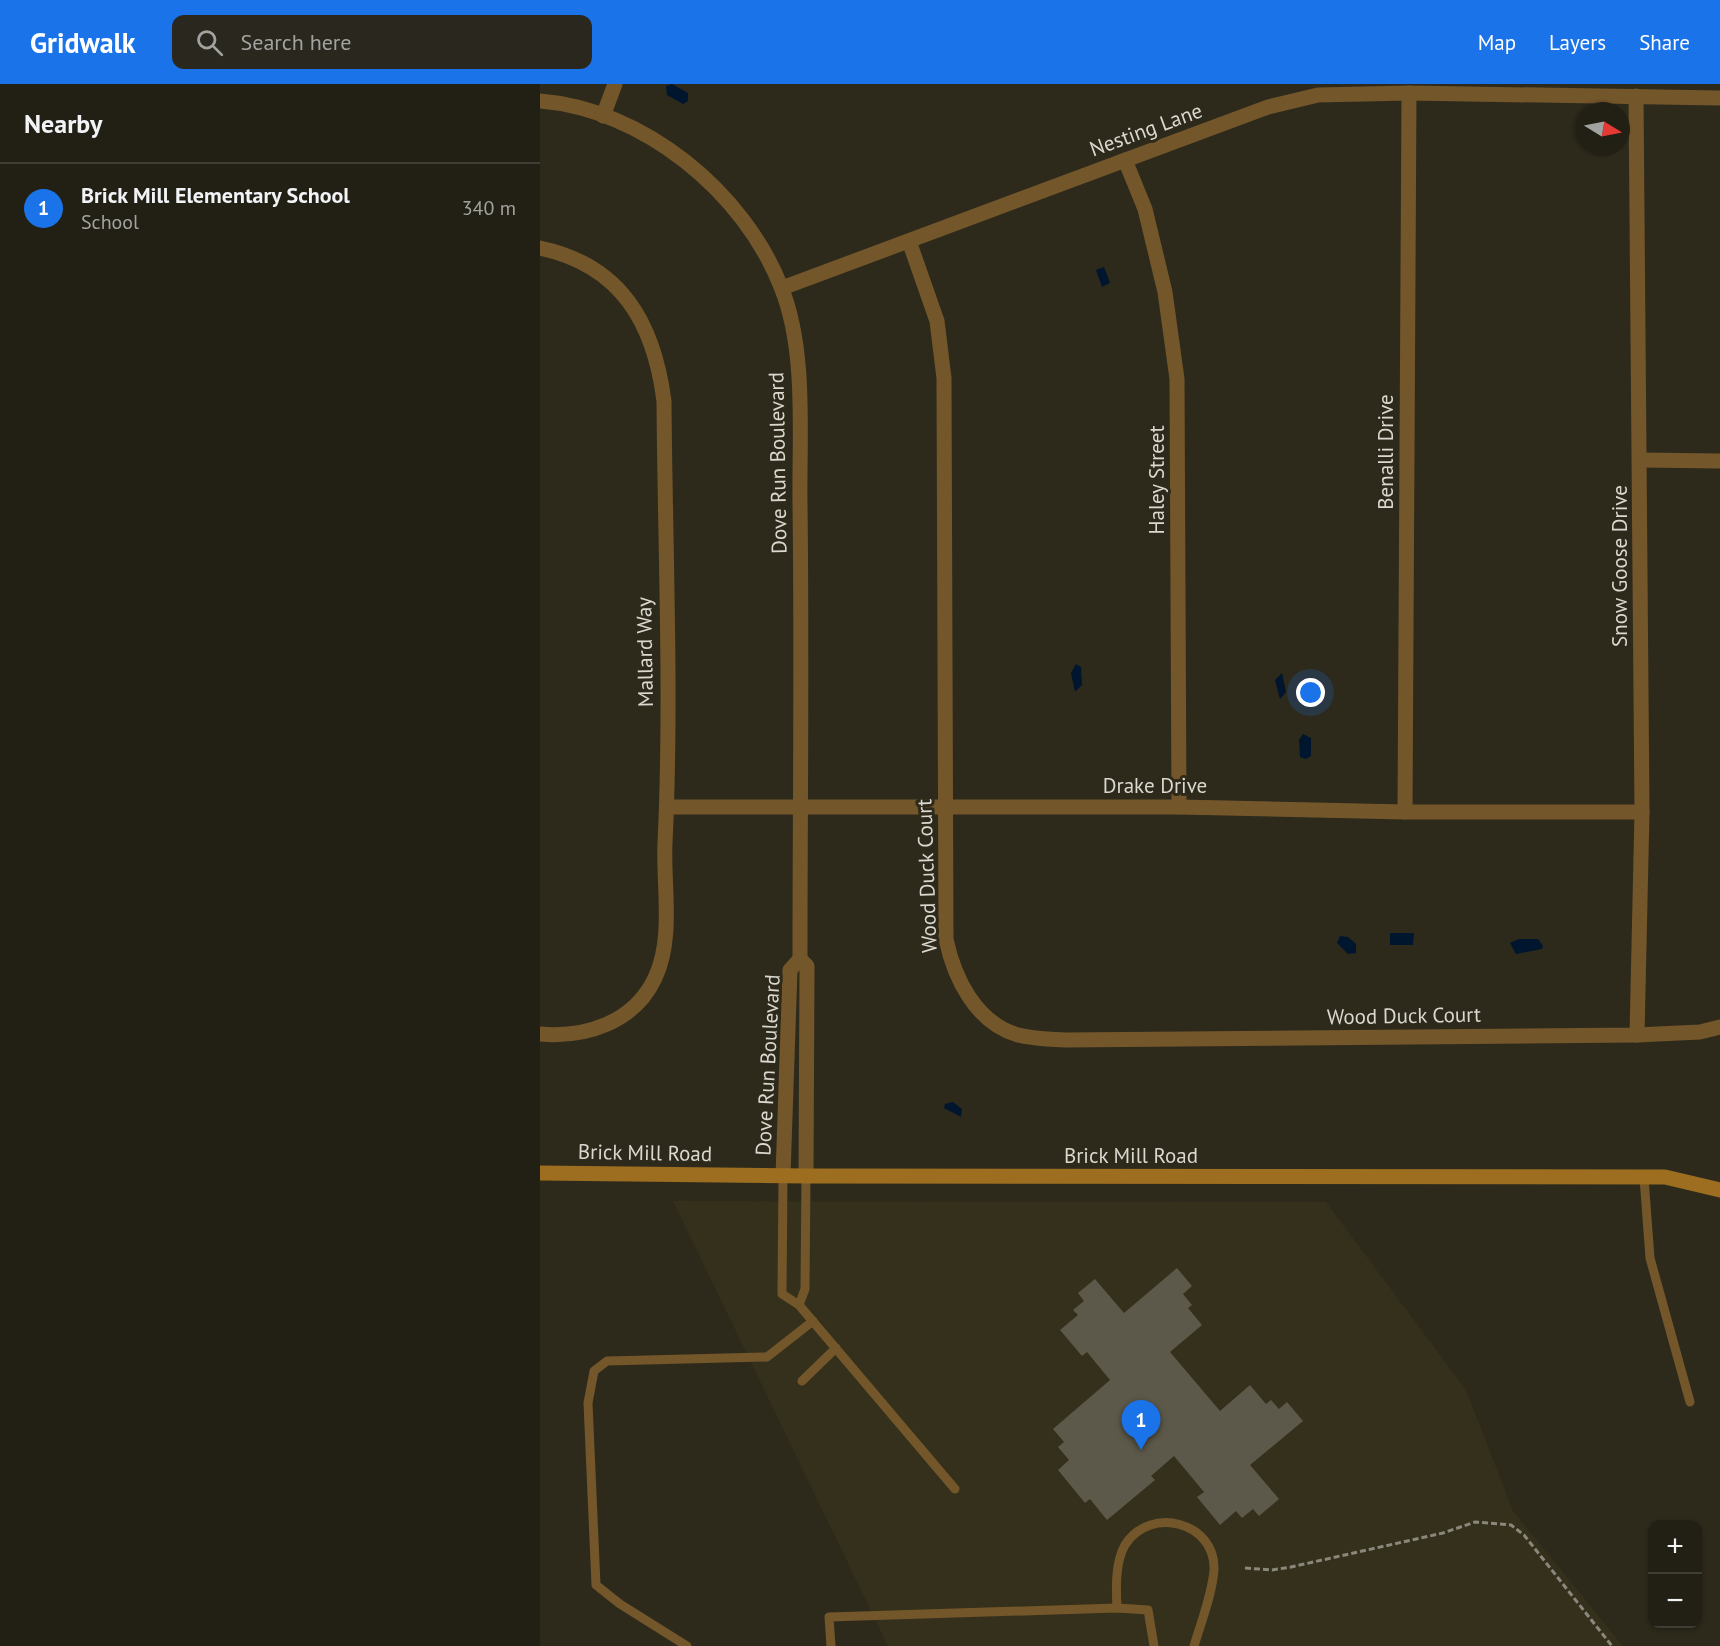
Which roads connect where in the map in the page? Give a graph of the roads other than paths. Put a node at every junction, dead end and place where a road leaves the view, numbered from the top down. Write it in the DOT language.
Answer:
graph roads {
  1 [pos="615,84"];
  2 [pos="1409,93"];
  3 [pos="1636,96"];
  4 [pos="1720,98"];
  5 [pos="540,101"];
  6 [pos="603,116"];
  7 [pos="1125,160"];
  8 [pos="909,241"];
  9 [pos="540,248"];
  10 [pos="782,288"];
  11 [pos="1641,460"];
  12 [pos="1720,461"];
  13 [pos="668,807"];
  14 [pos="945,807"];
  15 [pos="1179,807"];
  16 [pos="800,808"];
  17 [pos="1642,812"];
  18 [pos="1405,813"];
  19 [pos="800,958"];
  20 [pos="1720,1027"];
  21 [pos="540,1034"];
  22 [pos="1637,1035"];
  23 [pos="540,1173"];
  24 [pos="783,1176"];
  25 [pos="806,1176"];
  26 [pos="1644,1178"];
  27 [pos="1720,1190"];
  28 [pos="799,1305"];
  29 [pos="813,1321"];
  30 [pos="836,1348"];
  31 [pos="802,1381"];
  32 [pos="1690,1402"];
  33 [pos="955,1489"];
  34 [pos="1117,1608"];
  35 [pos="687,1646"];
  36 [pos="831,1646"];
  37 [pos="1154,1646"];
  38 [pos="1194,1646"];
  1 -- 6 [label="street"];
  2 -- 3 [label="street, Nesting Lane"];
  2 -- 7 [label="street, Nesting Lane"];
  2 -- 18 [label="street, Benalli Drive"];
  3 -- 4 [label="street, Nesting Lane"];
  3 -- 11 [label="street, Snow Goose Drive"];
  5 -- 6 [label="street, Dove Run Boulevard"];
  6 -- 10 [label="street, Dove Run Boulevard"];
  7 -- 8 [label="street, Nesting Lane"];
  7 -- 15 [label="street, Haley Street"];
  8 -- 10 [label="street, Nesting Lane"];
  8 -- 14 [label="street, Wood Duck Court"];
  9 -- 13 [label="street, Mallard Way"];
  10 -- 16 [label="street, Dove Run Boulevard"];
  11 -- 12 [label="street"];
  11 -- 17 [label="street, Snow Goose Drive"];
  13 -- 16 [label="street, Drake Drive"];
  13 -- 21 [label="street, Mallard Way"];
  14 -- 15 [label="street, Drake Drive"];
  14 -- 16 [label="street, Drake Drive"];
  14 -- 22 [label="street, Wood Duck Court"];
  15 -- 18 [label="street, Drake Drive"];
  16 -- 19 [label="street, Dove Run Boulevard"];
  17 -- 18 [label="street, Drake Drive"];
  17 -- 22 [label="street, Snow Goose Drive"];
  19 -- 24 [label="street, Dove Run Boulevard"];
  19 -- 25 [label="street, Dove Run Boulevard"];
  20 -- 22 [label="street, Wood Duck Court"];
  23 -- 24 [label="street, Brick Mill Road"];
  24 -- 25 [label="street, Brick Mill Road"];
  24 -- 28 [label="lane"];
  25 -- 26 [label="street, Brick Mill Road"];
  25 -- 28 [label="lane"];
  26 -- 27 [label="street, Brick Mill Road"];
  26 -- 32 [label="lane"];
  28 -- 29 [label="lane"];
  29 -- 30 [label="lane"];
  29 -- 35 [label="lane"];
  30 -- 31 [label="lane"];
  30 -- 33 [label="lane"];
  34 -- 36 [label="lane"];
  34 -- 37 [label="lane"];
  34 -- 38 [label="lane"];
}
